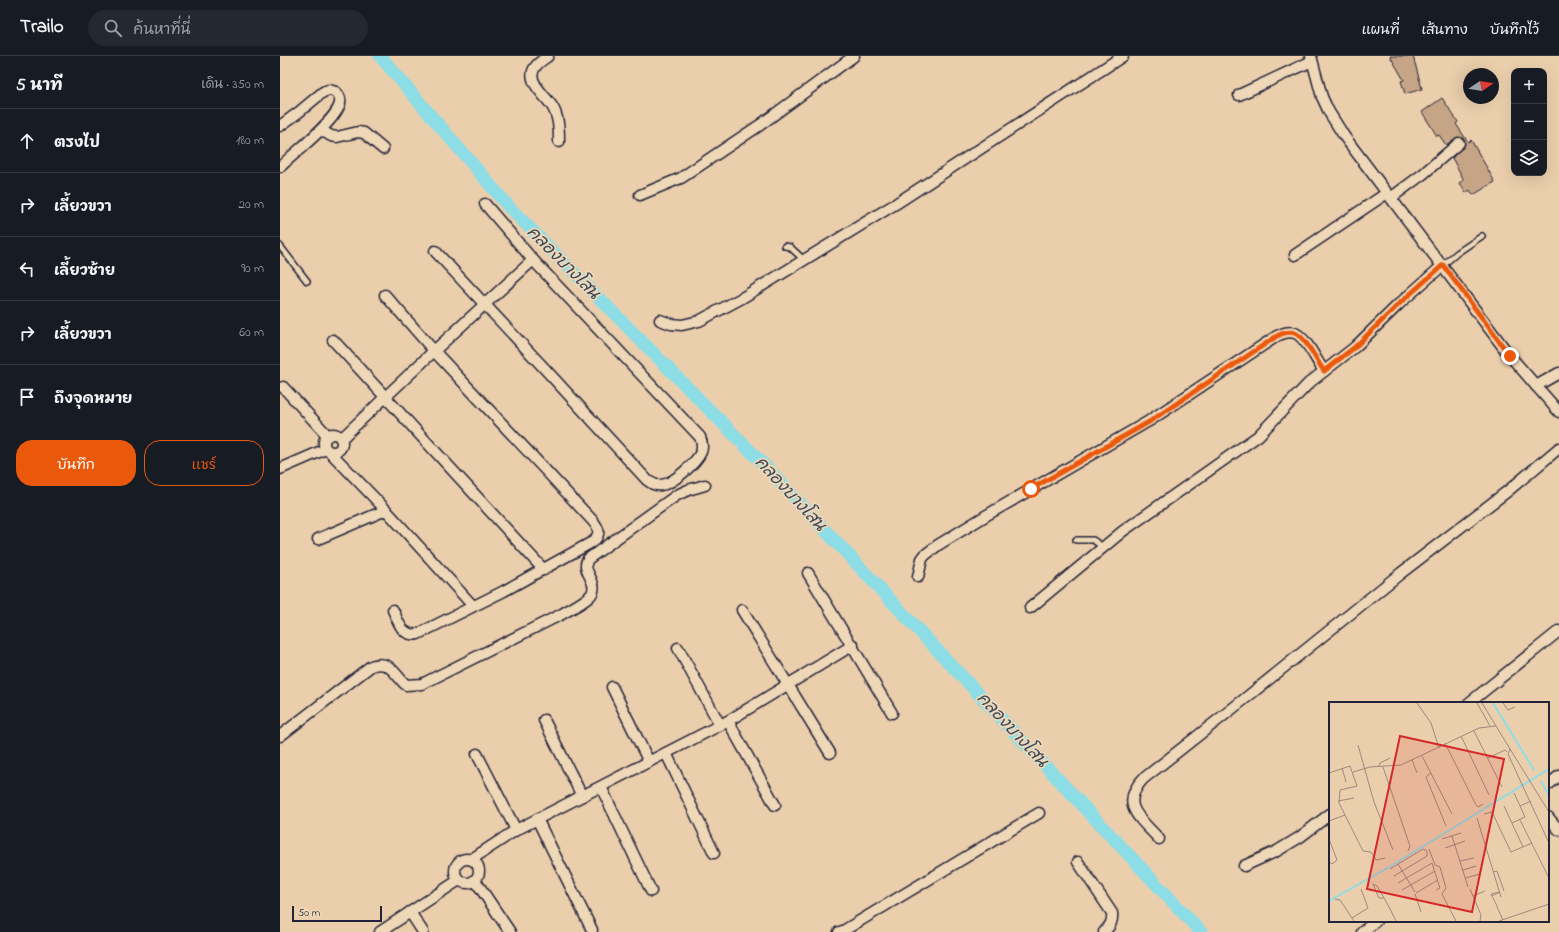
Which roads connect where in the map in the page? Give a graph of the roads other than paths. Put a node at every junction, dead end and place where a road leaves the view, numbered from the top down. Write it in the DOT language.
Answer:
graph roads {
  1 [pos="548,56"];
  2 [pos="854,56"];
  3 [pos="1123,56"];
  4 [pos="1312,58"];
  5 [pos="1239,95"];
  6 [pos="280,126"];
  7 [pos="320,130"];
  8 [pos="559,142"];
  9 [pos="1459,143"];
  10 [pos="383,149"];
  11 [pos="280,167"];
  12 [pos="640,195"];
  13 [pos="1389,195"];
  14 [pos="485,204"];
  15 [pos="1482,236"];
  16 [pos="280,246"];
  17 [pos="785,246"];
  18 [pos="435,251"];
  19 [pos="1295,255"];
  20 [pos="533,260"];
  21 [pos="804,260"];
  22 [pos="1443,265"];
  23 [pos="307,281"];
  24 [pos="385,295"];
  25 [pos="484,305"];
  26 [pos="660,320"];
  27 [pos="333,340"];
  28 [pos="434,351"];
  29 [pos="1324,371"];
  30 [pos="1559,373"];
  31 [pos="283,386"];
  32 [pos="1536,386"];
  33 [pos="385,398"];
  34 [pos="1559,412"];
  35 [pos="328,436"];
  36 [pos="342,439"];
  37 [pos="1559,448"];
  38 [pos="329,451"];
  39 [pos="280,469"];
  40 [pos="705,485"];
  41 [pos="386,510"];
  42 [pos="318,539"];
  43 [pos="1076,540"];
  44 [pos="1103,548"];
  45 [pos="544,570"];
  46 [pos="808,573"];
  47 [pos="918,577"];
  48 [pos="473,606"];
  49 [pos="1030,608"];
  50 [pos="393,610"];
  51 [pos="742,610"];
  52 [pos="1559,631"];
  53 [pos="853,645"];
  54 [pos="678,648"];
  55 [pos="788,684"];
  56 [pos="612,687"];
  57 [pos="1470,702"];
  58 [pos="892,713"];
  59 [pos="544,720"];
  60 [pos="724,723"];
  61 [pos="280,736"];
  62 [pos="666,753"];
  63 [pos="830,753"];
  64 [pos="477,754"];
  65 [pos="649,762"];
  66 [pos="1559,776"];
  67 [pos="1549,784"];
  68 [pos="601,787"];
  69 [pos="582,796"];
  70 [pos="775,805"];
  71 [pos="1039,813"];
  72 [pos="1329,815"];
  73 [pos="1549,818"];
  74 [pos="537,819"];
  75 [pos="516,830"];
  76 [pos="1559,830"];
  77 [pos="1159,838"];
  78 [pos="714,853"];
  79 [pos="472,859"];
  80 [pos="1078,862"];
  81 [pos="1244,866"];
  82 [pos="459,880"];
  83 [pos="475,880"];
  84 [pos="651,891"];
  85 [pos="410,912"];
  86 [pos="1375,922"];
  87 [pos="592,930"];
  88 [pos="380,932"];
  89 [pos="423,932"];
  90 [pos="510,932"];
  91 [pos="839,932"];
  92 [pos="1104,932"];
  93 [pos="1362,932"];
  1 -- 8 [label="street"];
  2 -- 12 [label="street"];
  3 -- 21 [label="street"];
  4 -- 5 [label="street"];
  4 -- 13 [label="street"];
  6 -- 7 [label="street"];
  7 -- 10 [label="street"];
  7 -- 11 [label="street"];
  9 -- 13 [label="street"];
  13 -- 19 [label="street"];
  13 -- 22 [label="street"];
  14 -- 20 [label="street"];
  15 -- 22 [label="lane"];
  16 -- 23 [label="lane"];
  17 -- 21 [label="lane"];
  18 -- 25 [label="street"];
  20 -- 25 [label="street"];
  20 -- 25 [label="street"];
  21 -- 26 [label="street"];
  22 -- 29 [label="street"];
  22 -- 32 [label="street"];
  24 -- 28 [label="street"];
  25 -- 28 [label="street"];
  27 -- 33 [label="street"];
  28 -- 33 [label="street"];
  28 -- 45 [label="street"];
  29 -- 44 [label="street"];
  29 -- 47 [label="street"];
  30 -- 32 [label="street"];
  31 -- 35 [label="street"];
  32 -- 34 [label="street"];
  33 -- 36 [label="street"];
  33 -- 45 [label="street"];
  35 -- 36 [label="street"];
  35 -- 38 [label="street"];
  36 -- 38 [label="street"];
  37 -- 77 [label="street"];
  38 -- 39 [label="street"];
  38 -- 41 [label="street"];
  40 -- 61 [label="street"];
  41 -- 42 [label="street"];
  41 -- 48 [label="street"];
  43 -- 44 [label="lane"];
  44 -- 49 [label="street"];
  45 -- 48 [label="street"];
  46 -- 53 [label="street"];
  48 -- 50 [label="street"];
  51 -- 55 [label="street"];
  52 -- 57 [label="street"];
  53 -- 55 [label="street"];
  53 -- 58 [label="street"];
  54 -- 60 [label="street"];
  55 -- 60 [label="street"];
  55 -- 63 [label="street"];
  56 -- 65 [label="street"];
  59 -- 69 [label="street"];
  60 -- 62 [label="street"];
  60 -- 70 [label="street"];
  62 -- 65 [label="street"];
  62 -- 78 [label="street"];
  64 -- 75 [label="street"];
  65 -- 68 [label="street"];
  66 -- 67 [label="street"];
  68 -- 69 [label="street"];
  68 -- 84 [label="street"];
  69 -- 74 [label="street"];
  71 -- 91 [label="street"];
  72 -- 81 [label="street"];
  73 -- 76 [label="street"];
  74 -- 75 [label="street"];
  74 -- 87 [label="street"];
  75 -- 79 [label="street"];
  79 -- 82 [label="street"];
  79 -- 83 [label="street"];
  80 -- 92 [label="street"];
  82 -- 83 [label="street"];
  82 -- 85 [label="street"];
  83 -- 90 [label="street"];
  85 -- 88 [label="street"];
  85 -- 89 [label="street"];
  86 -- 93 [label="street"];
}
